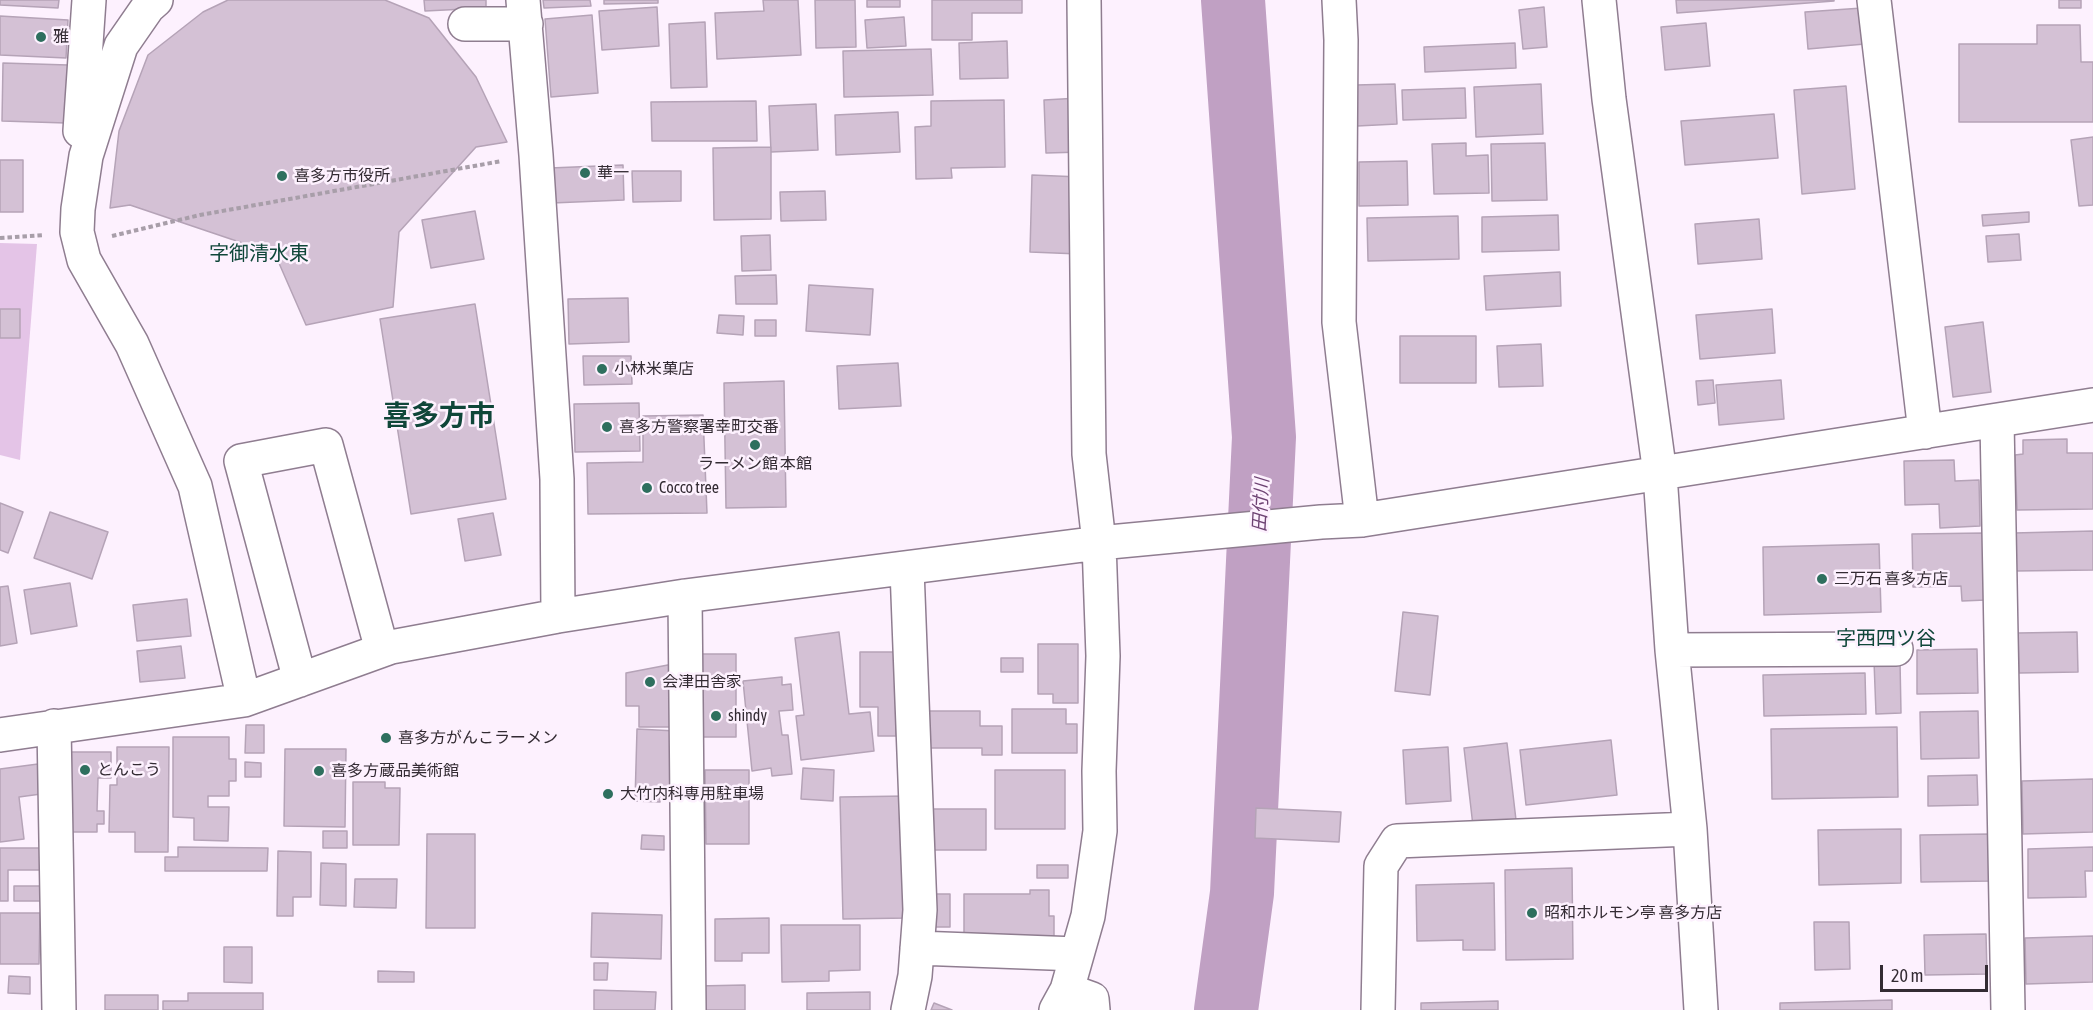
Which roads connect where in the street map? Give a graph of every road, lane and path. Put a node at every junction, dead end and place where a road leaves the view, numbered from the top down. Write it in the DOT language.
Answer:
graph roads {
  1 [pos="89,0"];
  2 [pos="156,0"];
  3 [pos="1084,0"];
  4 [pos="1339,0"];
  5 [pos="1599,0"];
  6 [pos="1874,0"];
  7 [pos="525,12"];
  8 [pos="465,24"];
  9 [pos="536,155"];
  10 [pos="0,238"];
  11 [pos="70,239"];
  12 [pos="2093,405"];
  13 [pos="1997,421"];
  14 [pos="1925,432"];
  15 [pos="1660,474"];
  16 [pos="1362,520"];
  17 [pos="1099,543"];
  18 [pos="907,569"];
  19 [pos="685,596"];
  20 [pos="558,616"];
  21 [pos="1896,649"];
  22 [pos="382,650"];
  23 [pos="1671,650"];
  24 [pos="300,680"];
  25 [pos="244,700"];
  26 [pos="54,726"];
  27 [pos="0,735"];
  28 [pos="1690,829"];
  29 [pos="917,948"];
  30 [pos="1077,954"];
  31 [pos="1061,1000"];
  32 [pos="59,1010"];
  33 [pos="689,1010"];
  34 [pos="908,1010"];
  35 [pos="1093,1010"];
  36 [pos="1378,1010"];
  37 [pos="1701,1010"];
  38 [pos="2008,1010"];
  1 -- 11 [label="street"];
  2 -- 11 [label="street"];
  3 -- 17 [label="street"];
  4 -- 16 [label="street"];
  5 -- 15 [label="street"];
  6 -- 14 [label="street"];
  7 -- 8 [label="street"];
  7 -- 9 [label="street"];
  9 -- 11 [label="path"];
  9 -- 20 [label="street"];
  10 -- 11 [label="path"];
  11 -- 25 [label="street"];
  12 -- 13 [label="street"];
  13 -- 14 [label="street"];
  13 -- 38 [label="street"];
  14 -- 15 [label="street"];
  15 -- 16 [label="street"];
  15 -- 23 [label="street"];
  16 -- 17 [label="street"];
  17 -- 18 [label="street"];
  17 -- 30 [label="street"];
  18 -- 19 [label="street"];
  18 -- 29 [label="street"];
  19 -- 20 [label="street"];
  19 -- 33 [label="street"];
  20 -- 22 [label="street"];
  21 -- 23 [label="street"];
  22 -- 24 [label="street"];
  22 -- 24 [label="street"];
  23 -- 28 [label="street"];
  24 -- 25 [label="street"];
  25 -- 26 [label="street"];
  26 -- 27 [label="street"];
  26 -- 32 [label="street"];
  28 -- 36 [label="street"];
  28 -- 37 [label="street"];
  29 -- 30 [label="street"];
  29 -- 34 [label="street"];
  30 -- 31 [label="street"];
  31 -- 35 [label="street"];
}
